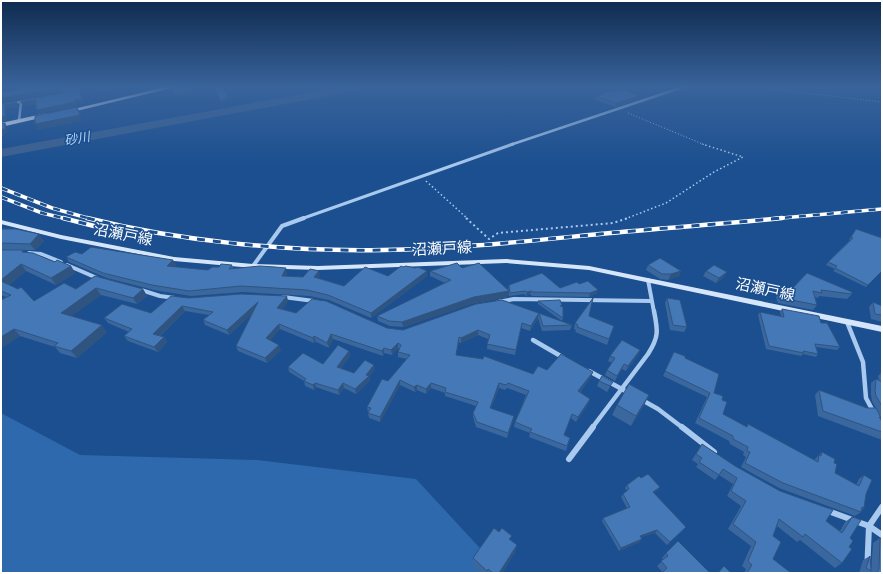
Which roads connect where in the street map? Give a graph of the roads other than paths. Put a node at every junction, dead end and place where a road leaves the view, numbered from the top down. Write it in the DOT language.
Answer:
graph roads {
  1 [pos="20,113"];
  2 [pos="56,113"];
  3 [pos="603,113"];
  4 [pos="19,121"];
  5 [pos="1,125"];
  6 [pos="1,222"];
  7 [pos="27,253"];
  8 [pos="253,266"];
  9 [pos="105,280"];
  10 [pos="648,280"];
  11 [pos="133,288"];
  12 [pos="274,297"];
  13 [pos="183,299"];
  14 [pos="651,301"];
  15 [pos="321,302"];
  16 [pos="494,302"];
  17 [pos="847,322"];
  18 [pos="882,329"];
  19 [pos="533,340"];
  20 [pos="567,359"];
  21 [pos="580,366"];
  22 [pos="621,388"];
  23 [pos="876,418"];
  24 [pos="721,458"];
  25 [pos="569,459"];
  26 [pos="882,507"];
  27 [pos="819,508"];
  28 [pos="869,526"];
  29 [pos="882,535"];
  30 [pos="867,573"];
  1 -- 4 [label="street"];
  2 -- 4 [label="main road"];
  3 -- 8 [label="street"];
  4 -- 5 [label="main road"];
  6 -- 8 [label="main road, 沼瀬戸線"];
  7 -- 9 [label="street"];
  8 -- 10 [label="main road, 沼瀬戸線"];
  10 -- 14 [label="street"];
  10 -- 17 [label="main road, 沼瀬戸線"];
  11 -- 13 [label="street"];
  12 -- 15 [label="street"];
  14 -- 16 [label="street"];
  14 -- 22 [label="street"];
  17 -- 18 [label="main road, 沼瀬戸線"];
  17 -- 23 [label="street"];
  19 -- 20 [label="street"];
  21 -- 22 [label="street"];
  22 -- 24 [label="street"];
  22 -- 25 [label="street"];
  26 -- 28 [label="street"];
  27 -- 28 [label="street"];
  28 -- 29 [label="street"];
  28 -- 30 [label="street"];
}
